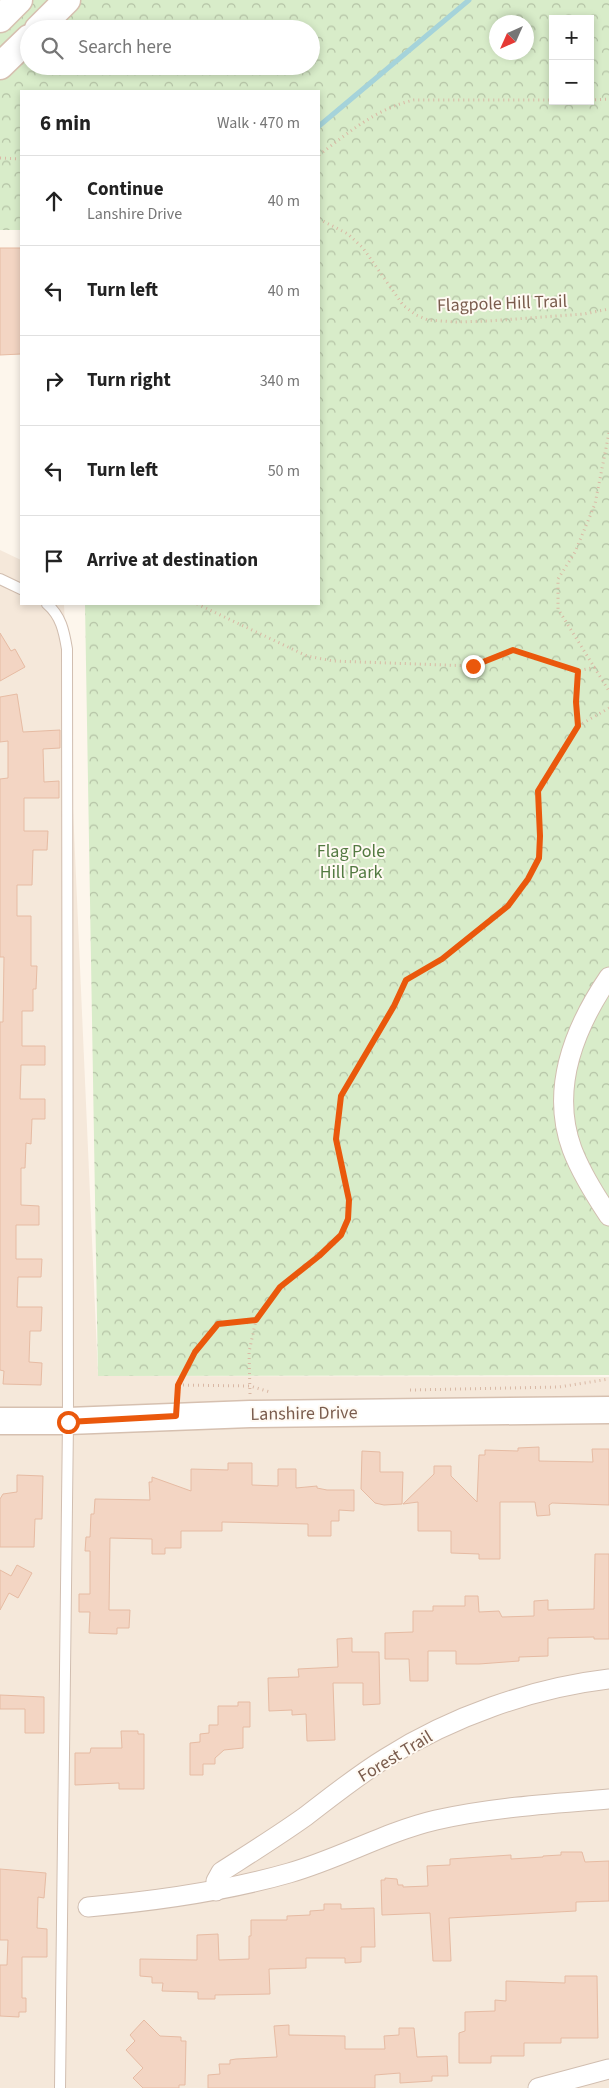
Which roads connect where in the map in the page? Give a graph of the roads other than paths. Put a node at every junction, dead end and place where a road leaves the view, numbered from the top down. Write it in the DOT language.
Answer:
graph roads {
  1 [pos="19,0"];
  2 [pos="67,0"];
  3 [pos="0,19"];
  4 [pos="47,20"];
  5 [pos="20,47"];
  6 [pos="0,66"];
  7 [pos="0,579"];
  8 [pos="20,589"];
  9 [pos="47,605"];
  10 [pos="609,977"];
  11 [pos="609,1216"];
  12 [pos="609,1410"];
  13 [pos="0,1421"];
  14 [pos="68,1422"];
  15 [pos="609,1679"];
  16 [pos="609,1799"];
  17 [pos="216,1891"];
  18 [pos="88,1907"];
  19 [pos="609,2069"];
  20 [pos="60,2088"];
  21 [pos="538,2088"];
  1 -- 3 [label="street"];
  2 -- 4 [label="street"];
  5 -- 6 [label="street"];
  7 -- 8 [label="lane"];
  9 -- 14 [label="lane"];
  10 -- 11 [label="street"];
  12 -- 14 [label="street, Lanshire Drive"];
  13 -- 14 [label="street, Lanshire Drive"];
  14 -- 20 [label="lane"];
  15 -- 17 [label="street, Forest Trail"];
  16 -- 17 [label="street"];
  17 -- 18 [label="street"];
  19 -- 21 [label="street"];
}
